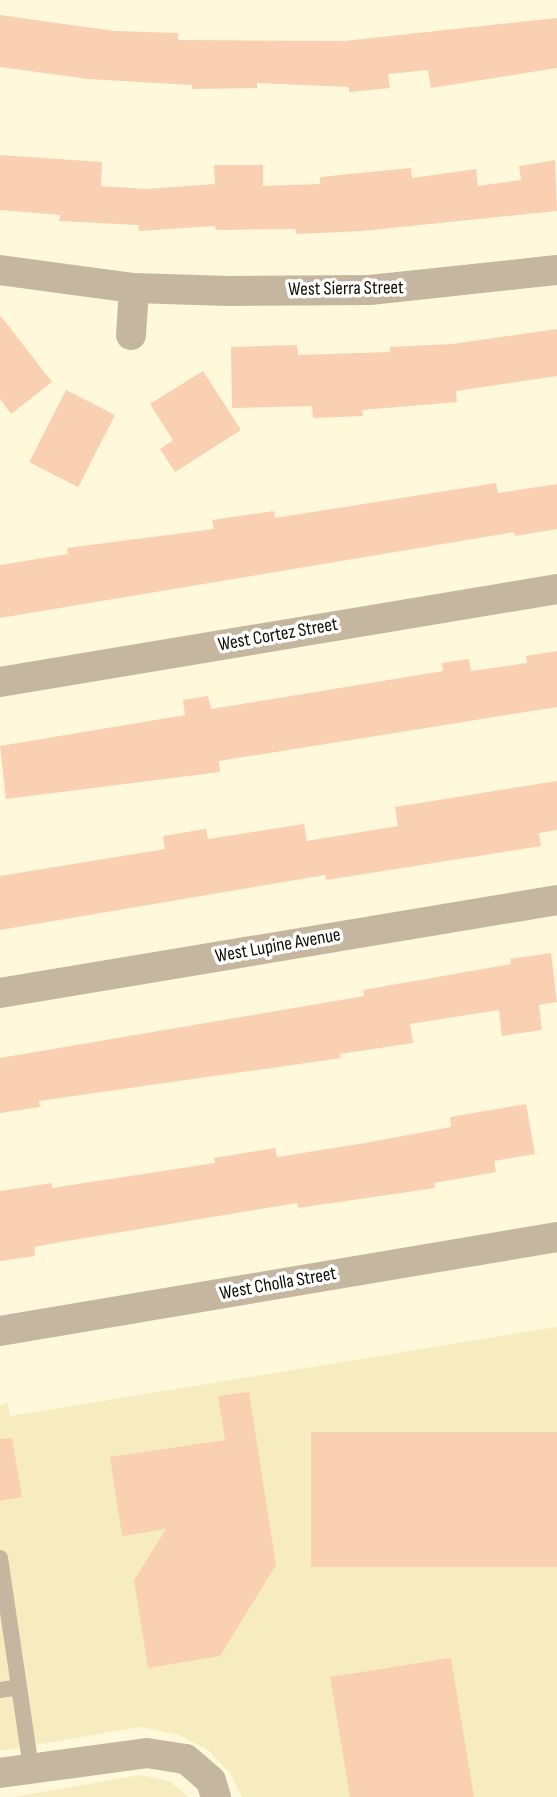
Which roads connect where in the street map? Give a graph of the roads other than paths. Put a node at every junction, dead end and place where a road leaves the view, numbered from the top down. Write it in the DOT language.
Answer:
graph roads {
  1 [pos="0,270"];
  2 [pos="557,270"];
  3 [pos="134,288"];
  4 [pos="131,335"];
  5 [pos="557,589"];
  6 [pos="0,682"];
  7 [pos="557,900"];
  8 [pos="0,993"];
  9 [pos="557,1237"];
  10 [pos="0,1331"];
  11 [pos="0,1558"];
  12 [pos="19,1687"];
  13 [pos="0,1690"];
  14 [pos="31,1767"];
  15 [pos="0,1773"];
  16 [pos="216,1797"];
  1 -- 3 [label="street, West Sierra Street"];
  2 -- 3 [label="street, West Sierra Street"];
  3 -- 4 [label="street"];
  5 -- 6 [label="street, West Cortez Street"];
  7 -- 8 [label="street, West Lupine Avenue"];
  9 -- 10 [label="street, West Cholla Street"];
  11 -- 12 [label="lane"];
  12 -- 13 [label="lane"];
  12 -- 14 [label="lane"];
  14 -- 15 [label="street"];
  14 -- 16 [label="street"];
}
